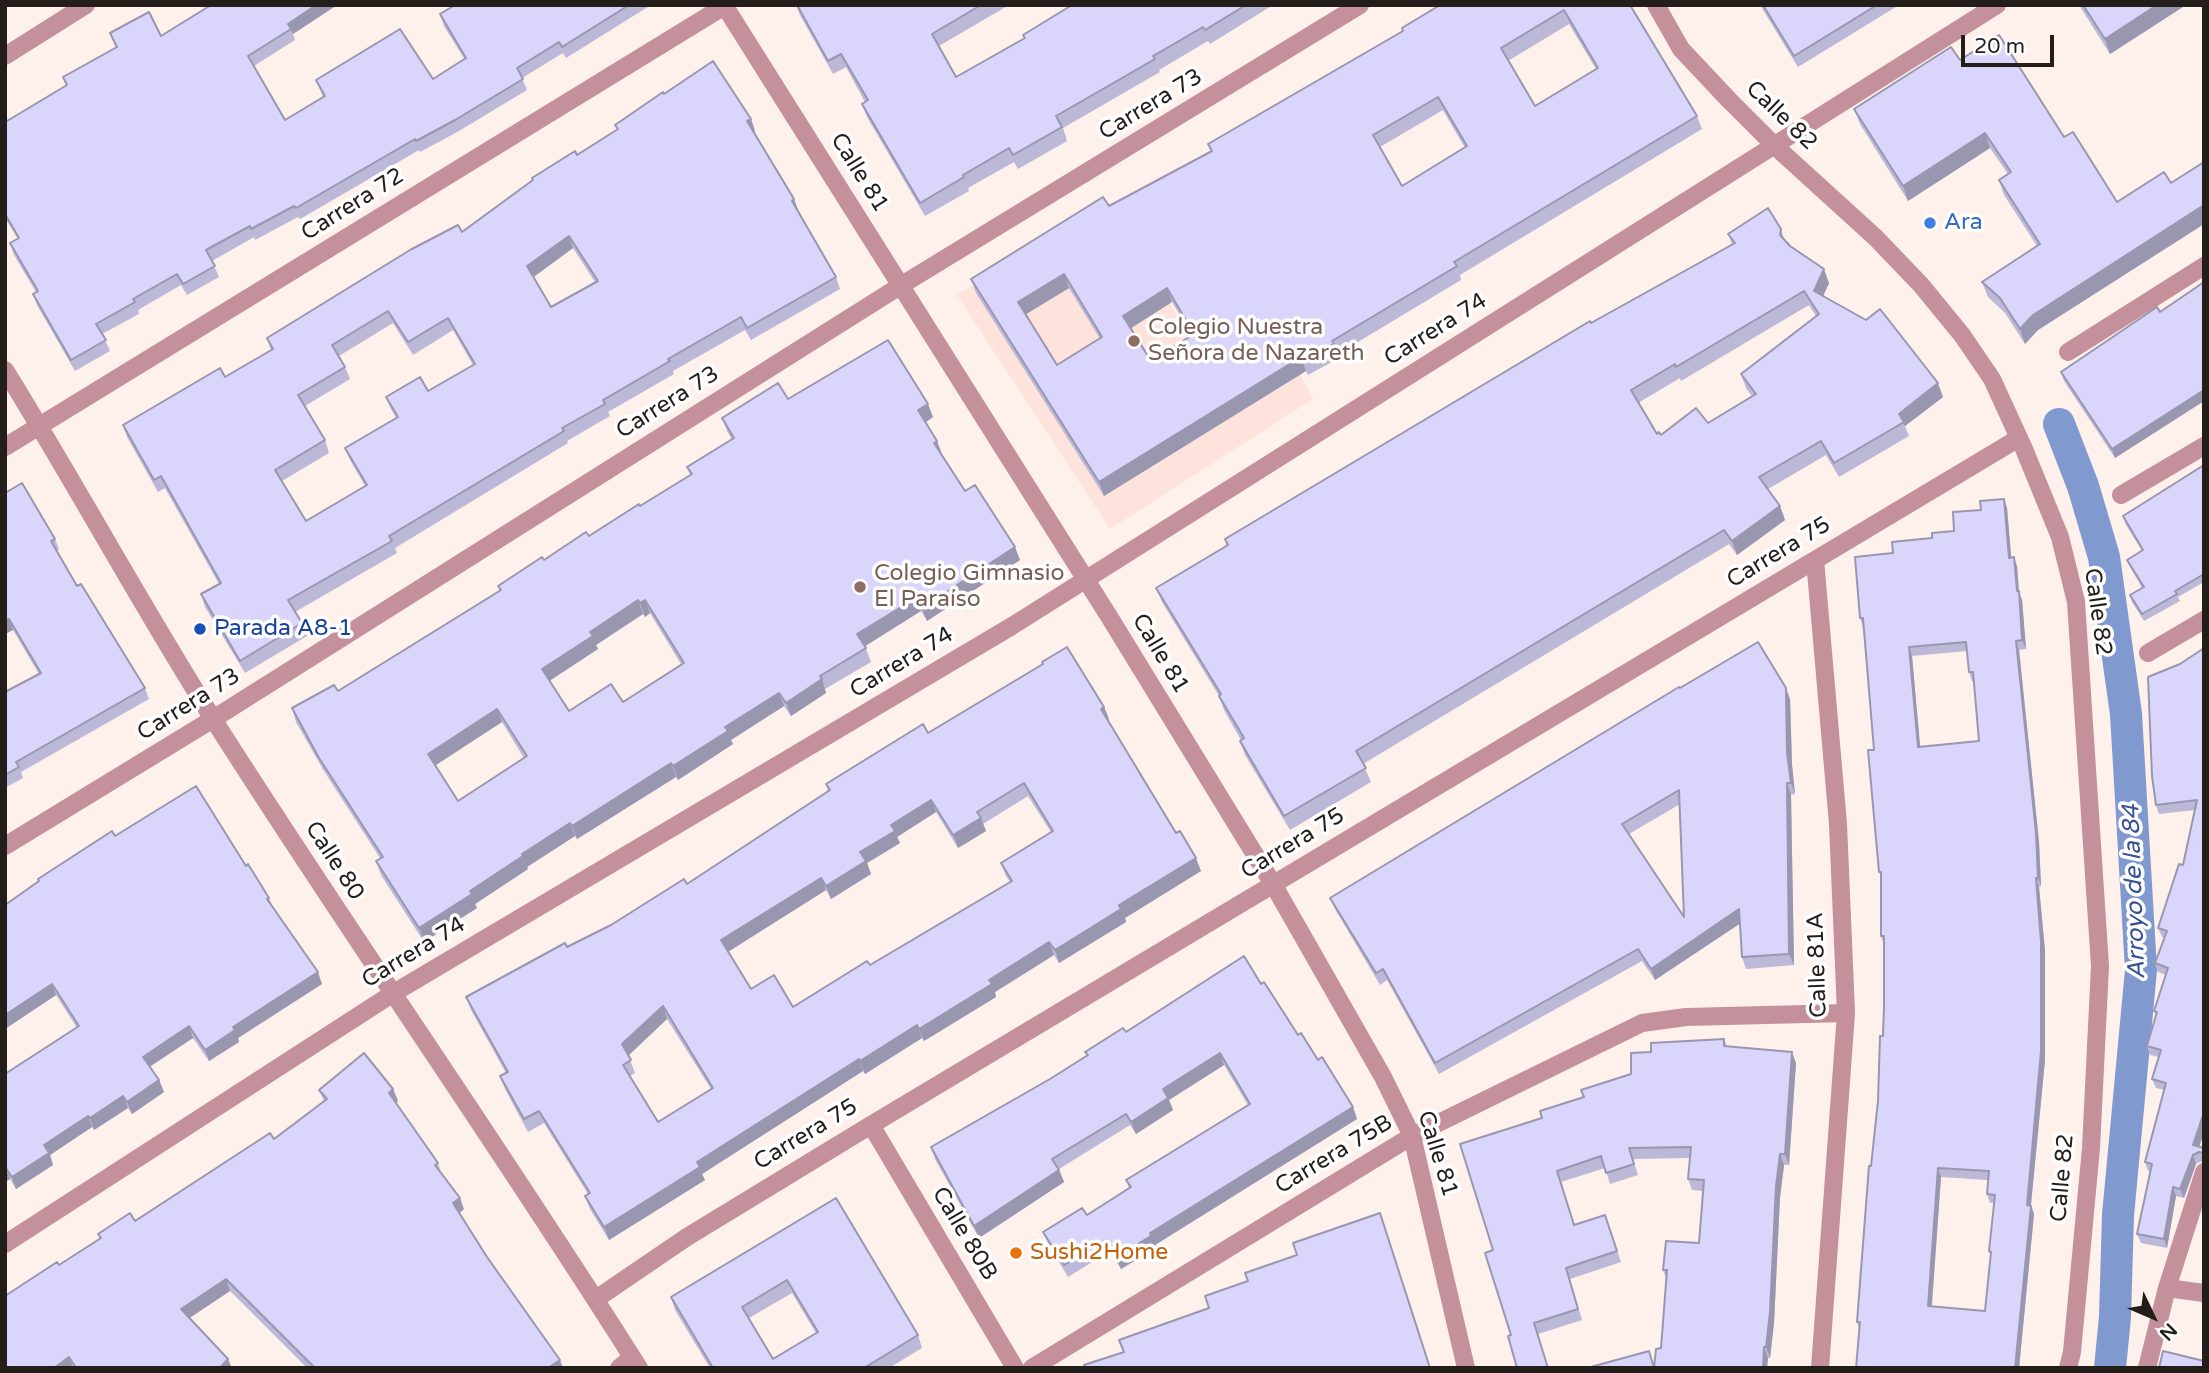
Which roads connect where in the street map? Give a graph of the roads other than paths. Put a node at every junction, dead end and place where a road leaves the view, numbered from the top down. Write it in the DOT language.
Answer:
graph roads {
  1 [pos="86,5"];
  2 [pos="725,5"];
  3 [pos="1360,5"];
  4 [pos="1656,5"];
  5 [pos="1997,5"];
  6 [pos="5,56"];
  7 [pos="1776,146"];
  8 [pos="2204,266"];
  9 [pos="900,286"];
  10 [pos="2068,352"];
  11 [pos="5,370"];
  12 [pos="40,426"];
  13 [pos="2019,438"];
  14 [pos="2204,446"];
  15 [pos="5,447"];
  16 [pos="2121,495"];
  17 [pos="1815,560"];
  18 [pos="1085,579"];
  19 [pos="2204,620"];
  20 [pos="2148,653"];
  21 [pos="214,719"];
  22 [pos="5,846"];
  23 [pos="1273,884"];
  24 [pos="391,994"];
  25 [pos="1846,1013"];
  26 [pos="871,1125"];
  27 [pos="1412,1136"];
  28 [pos="2204,1172"];
  29 [pos="5,1244"];
  30 [pos="2167,1288"];
  31 [pos="2204,1293"];
  32 [pos="596,1299"];
  33 [pos="630,1364"];
  34 [pos="1015,1368"];
  35 [pos="1032,1368"];
  36 [pos="1466,1368"];
  37 [pos="1820,1368"];
  38 [pos="2068,1368"];
  39 [pos="2147,1368"];
  1 -- 6 [label="street"];
  2 -- 9 [label="street, Calle 81"];
  2 -- 12 [label="street, Carrera 72"];
  3 -- 9 [label="street, Carrera 73"];
  4 -- 7 [label="street, Calle 82"];
  5 -- 7 [label="street, Carrera 74"];
  7 -- 13 [label="street, Calle 82"];
  7 -- 18 [label="street, Carrera 74"];
  8 -- 10 [label="street"];
  9 -- 18 [label="street, Calle 81"];
  9 -- 21 [label="street, Carrera 73"];
  11 -- 12 [label="street, Calle 80"];
  12 -- 15 [label="street, Carrera 72"];
  12 -- 21 [label="street, Calle 80"];
  13 -- 17 [label="street, Carrera 75"];
  13 -- 38 [label="street, Calle 82"];
  14 -- 16 [label="street"];
  17 -- 23 [label="street, Carrera 75"];
  17 -- 25 [label="street, Calle 81A"];
  18 -- 23 [label="street, Calle 81"];
  18 -- 24 [label="street, Carrera 74"];
  19 -- 20 [label="street"];
  21 -- 22 [label="street, Carrera 73"];
  21 -- 24 [label="street, Calle 80"];
  23 -- 26 [label="street, Carrera 75"];
  23 -- 27 [label="street, Calle 81"];
  24 -- 29 [label="street, Carrera 74"];
  24 -- 32 [label="street, Calle 80"];
  25 -- 27 [label="street, Carrera 75B"];
  25 -- 37 [label="street, Calle 81A"];
  26 -- 32 [label="street, Carrera 75"];
  26 -- 34 [label="street, Calle 80B"];
  27 -- 35 [label="street, Carrera 75B"];
  27 -- 36 [label="street, Calle 81"];
  28 -- 30 [label="street"];
  30 -- 31 [label="street"];
  30 -- 39 [label="street"];
  32 -- 33 [label="street, Calle 80"];
}
